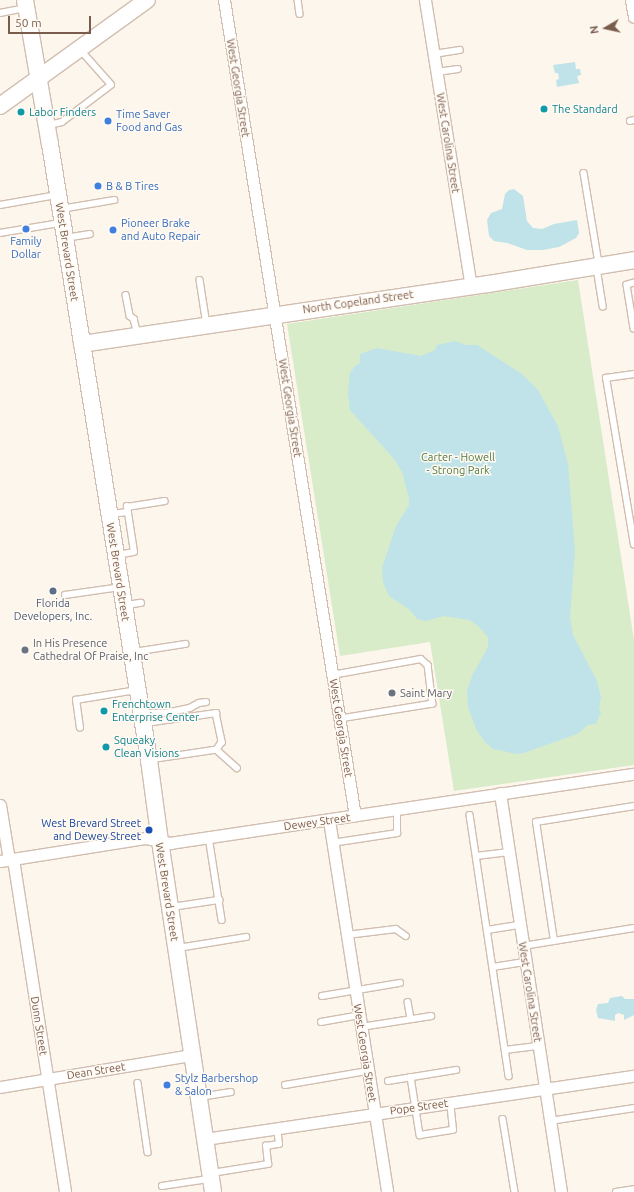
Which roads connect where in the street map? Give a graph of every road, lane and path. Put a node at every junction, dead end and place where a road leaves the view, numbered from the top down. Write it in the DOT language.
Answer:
graph roads {
  1 [pos="147,0"];
  2 [pos="224,0"];
  3 [pos="298,0"];
  4 [pos="425,0"];
  5 [pos="631,0"];
  6 [pos="25,4"];
  7 [pos="0,13"];
  8 [pos="300,14"];
  9 [pos="634,17"];
  10 [pos="79,49"];
  11 [pos="460,50"];
  12 [pos="434,54"];
  13 [pos="458,69"];
  14 [pos="437,72"];
  15 [pos="38,79"];
  16 [pos="0,106"];
  17 [pos="47,125"];
  18 [pos="584,173"];
  19 [pos="114,200"];
  20 [pos="0,205"];
  21 [pos="62,216"];
  22 [pos="0,233"];
  23 [pos="90,234"];
  24 [pos="634,260"];
  25 [pos="598,265"];
  26 [pos="200,280"];
  27 [pos="634,283"];
  28 [pos="471,286"];
  29 [pos="126,295"];
  30 [pos="603,307"];
  31 [pos="275,315"];
  32 [pos="207,325"];
  33 [pos="634,328"];
  34 [pos="138,335"];
  35 [pos="82,344"];
  36 [pos="634,374"];
  37 [pos="165,500"];
  38 [pos="128,512"];
  39 [pos="109,514"];
  40 [pos="634,545"];
  41 [pos="116,555"];
  42 [pos="121,587"];
  43 [pos="65,595"];
  44 [pos="141,603"];
  45 [pos="124,605"];
  46 [pos="185,644"];
  47 [pos="132,653"];
  48 [pos="332,674"];
  49 [pos="137,690"];
  50 [pos="206,702"];
  51 [pos="142,718"];
  52 [pos="340,719"];
  53 [pos="80,728"];
  54 [pos="217,750"];
  55 [pos="149,760"];
  56 [pos="237,768"];
  57 [pos="634,774"];
  58 [pos="500,793"];
  59 [pos="0,805"];
  60 [pos="634,806"];
  61 [pos="397,809"];
  62 [pos="470,815"];
  63 [pos="355,816"];
  64 [pos="329,820"];
  65 [pos="209,837"];
  66 [pos="160,841"];
  67 [pos="332,843"];
  68 [pos="509,852"];
  69 [pos="476,856"];
  70 [pos="7,860"];
  71 [pos="219,900"];
  72 [pos="170,907"];
  73 [pos="222,920"];
  74 [pos="520,925"];
  75 [pos="634,928"];
  76 [pos="487,930"];
  77 [pos="346,936"];
  78 [pos="406,936"];
  79 [pos="246,938"];
  80 [pos="554,941"];
  81 [pos="523,946"];
  82 [pos="176,948"];
  83 [pos="526,962"];
  84 [pos="493,967"];
  85 [pos="400,984"];
  86 [pos="355,991"];
  87 [pos="322,996"];
  88 [pos="408,1002"];
  89 [pos="431,1016"];
  90 [pos="411,1019"];
  91 [pos="360,1021"];
  92 [pos="321,1022"];
  93 [pos="539,1046"];
  94 [pos="505,1050"];
  95 [pos="192,1055"];
  96 [pos="456,1070"];
  97 [pos="368,1071"];
  98 [pos="509,1076"];
  99 [pos="634,1076"];
  100 [pos="411,1077"];
  101 [pos="48,1079"];
  102 [pos="388,1081"];
  103 [pos="138,1083"];
  104 [pos="285,1085"];
  105 [pos="0,1087"];
  106 [pos="545,1089"];
  107 [pos="231,1092"];
  108 [pos="198,1097"];
  109 [pos="450,1103"];
  110 [pos="416,1108"];
  111 [pos="634,1108"];
  112 [pos="374,1114"];
  113 [pos="503,1120"];
  114 [pos="550,1121"];
  115 [pos="277,1128"];
  116 [pos="205,1139"];
  117 [pos="148,1152"];
  118 [pos="211,1181"];
  119 [pos="162,1186"];
  120 [pos="634,1189"];
  121 [pos="65,1192"];
  122 [pos="387,1192"];
  123 [pos="515,1192"];
  124 [pos="561,1192"];
  125 [pos="616,1192"];
  1 -- 10 [label="street"];
  2 -- 31 [label="street, West Georgia Street"];
  3 -- 8 [label="lane"];
  4 -- 12 [label="street, West Carolina Street"];
  5 -- 9 [label="street"];
  6 -- 7 [label="lane"];
  6 -- 15 [label="street, West Brevard Street"];
  10 -- 15 [label="street"];
  10 -- 17 [label="lane"];
  11 -- 12 [label="lane"];
  12 -- 14 [label="street, West Carolina Street"];
  13 -- 14 [label="lane"];
  14 -- 28 [label="street, West Carolina Street"];
  15 -- 16 [label="street"];
  15 -- 17 [label="street, West Brevard Street"];
  17 -- 21 [label="street, West Brevard Street"];
  18 -- 25 [label="lane"];
  19 -- 21 [label="lane"];
  20 -- 21 [label="lane"];
  21 -- 22 [label="lane"];
  21 -- 23 [label="lane"];
  21 -- 35 [label="street, West Brevard Street"];
  24 -- 25 [label="street, North Copeland Street"];
  25 -- 28 [label="street, North Copeland Street"];
  25 -- 30 [label="lane"];
  26 -- 32 [label="lane"];
  27 -- 33 [label="lane"];
  28 -- 31 [label="street, North Copeland Street"];
  29 -- 34 [label="lane"];
  31 -- 32 [label="street, North Copeland Street"];
  31 -- 48 [label="street, West Georgia Street"];
  32 -- 34 [label="street, North Copeland Street"];
  34 -- 35 [label="street, North Copeland Street"];
  35 -- 39 [label="street, West Brevard Street"];
  36 -- 40 [label="lane"];
  37 -- 38 [label="lane"];
  38 -- 39 [label="lane"];
  38 -- 41 [label="lane"];
  39 -- 41 [label="street, West Brevard Street"];
  41 -- 42 [label="street, West Brevard Street"];
  42 -- 43 [label="lane"];
  42 -- 45 [label="street, West Brevard Street"];
  44 -- 45 [label="lane"];
  45 -- 47 [label="street, West Brevard Street"];
  46 -- 47 [label="lane"];
  47 -- 49 [label="street, West Brevard Street"];
  48 -- 52 [label="street, West Georgia Street"];
  48 -- 52 [label="lane"];
  49 -- 51 [label="street, West Brevard Street"];
  49 -- 53 [label="lane"];
  50 -- 51 [label="lane"];
  51 -- 54 [label="lane"];
  51 -- 55 [label="street, West Brevard Street"];
  52 -- 63 [label="street, West Georgia Street"];
  54 -- 55 [label="lane"];
  54 -- 56 [label="lane"];
  55 -- 66 [label="street, West Brevard Street"];
  57 -- 58 [label="street, Dewey Street"];
  58 -- 61 [label="street, Dewey Street"];
  58 -- 68 [label="street, West Carolina Street"];
  59 -- 70 [label="street, Dunn Street"];
  60 -- 80 [label="lane"];
  61 -- 63 [label="street, Dewey Street"];
  61 -- 67 [label="lane"];
  62 -- 69 [label="lane"];
  63 -- 64 [label="street, Dewey Street"];
  64 -- 65 [label="street, Dewey Street"];
  64 -- 67 [label="street, West Georgia Street"];
  65 -- 66 [label="street, Dewey Street"];
  65 -- 71 [label="lane"];
  66 -- 70 [label="street, Dewey Street"];
  66 -- 72 [label="street, West Brevard Street"];
  67 -- 77 [label="street, West Georgia Street"];
  68 -- 69 [label="lane"];
  68 -- 74 [label="street, West Carolina Street"];
  69 -- 76 [label="lane"];
  70 -- 101 [label="street, Dunn Street"];
  71 -- 72 [label="lane"];
  71 -- 73 [label="lane"];
  72 -- 82 [label="street, West Brevard Street"];
  74 -- 76 [label="lane"];
  74 -- 81 [label="street, West Carolina Street"];
  75 -- 80 [label="lane"];
  76 -- 84 [label="lane"];
  77 -- 78 [label="lane"];
  77 -- 86 [label="street, West Georgia Street"];
  79 -- 82 [label="lane"];
  80 -- 81 [label="lane"];
  81 -- 83 [label="street, West Carolina Street"];
  82 -- 95 [label="street, West Brevard Street"];
  83 -- 84 [label="lane"];
  83 -- 93 [label="street, West Carolina Street"];
  84 -- 94 [label="lane"];
  85 -- 86 [label="lane"];
  86 -- 87 [label="lane"];
  86 -- 91 [label="street, West Georgia Street"];
  88 -- 90 [label="lane"];
  89 -- 90 [label="lane"];
  90 -- 91 [label="lane"];
  91 -- 92 [label="lane"];
  91 -- 97 [label="street, West Georgia Street"];
  93 -- 94 [label="lane"];
  93 -- 106 [label="street, West Carolina Street"];
  94 -- 98 [label="lane"];
  95 -- 101 [label="street, Dean Street"];
  95 -- 108 [label="street, West Brevard Street"];
  96 -- 100 [label="lane"];
  97 -- 104 [label="lane"];
  97 -- 112 [label="street, West Georgia Street"];
  99 -- 106 [label="street, Pope Street"];
  100 -- 102 [label="lane"];
  100 -- 110 [label="lane"];
  101 -- 105 [label="street, Dean Street"];
  101 -- 121 [label="street, Dunn Street"];
  103 -- 117 [label="lane"];
  106 -- 109 [label="street, Pope Street"];
  106 -- 114 [label="street, West Carolina Street"];
  107 -- 108 [label="lane"];
  108 -- 116 [label="street, West Brevard Street"];
  109 -- 110 [label="street, Pope Street"];
  109 -- 110 [label="lane"];
  110 -- 112 [label="street, Pope Street"];
  111 -- 114 [label="lane"];
  112 -- 115 [label="street, Pope Street"];
  112 -- 122 [label="street, West Georgia Street"];
  113 -- 123 [label="lane"];
  114 -- 124 [label="street, West Carolina Street"];
  115 -- 116 [label="street, Pope Street"];
  115 -- 118 [label="lane"];
  116 -- 118 [label="street, West Brevard Street"];
  118 -- 119 [label="lane"];
  120 -- 125 [label="lane"];
}
